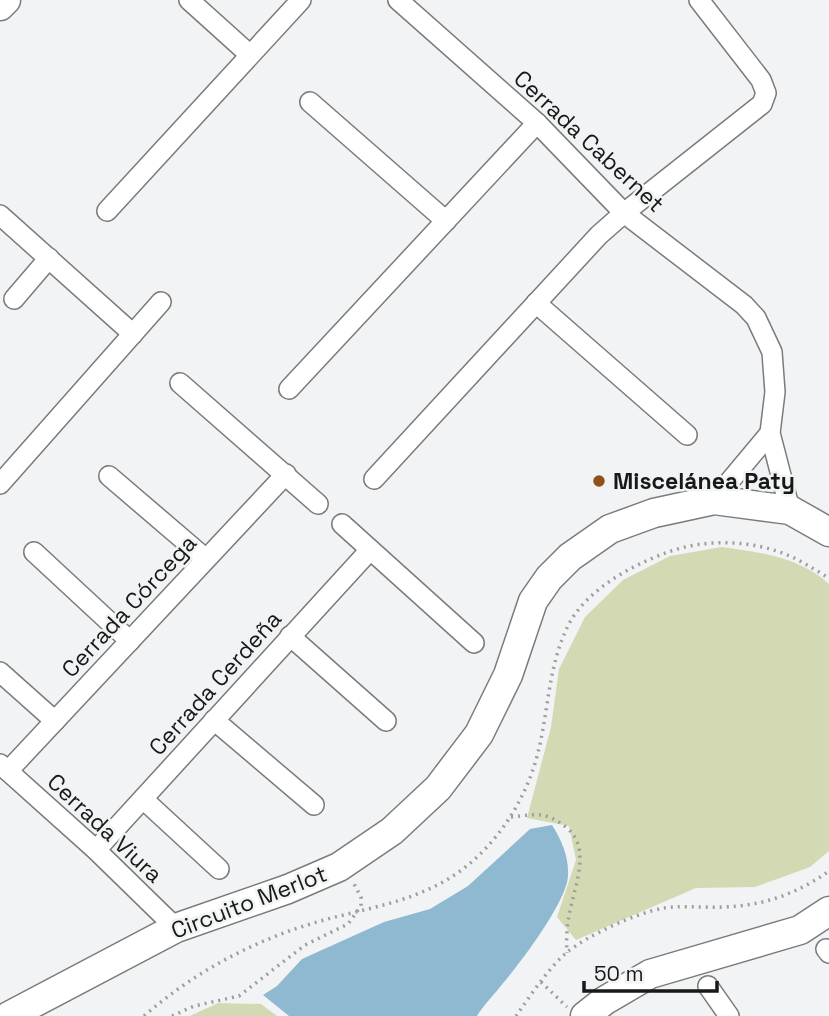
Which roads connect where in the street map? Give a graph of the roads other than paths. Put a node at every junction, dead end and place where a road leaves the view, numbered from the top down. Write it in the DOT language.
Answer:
graph roads {
  1 [pos="6,0"];
  2 [pos="189,0"];
  3 [pos="301,0"];
  4 [pos="398,0"];
  5 [pos="699,0"];
  6 [pos="0,6"];
  7 [pos="250,55"];
  8 [pos="310,102"];
  9 [pos="537,123"];
  10 [pos="107,211"];
  11 [pos="624,212"];
  12 [pos="0,215"];
  13 [pos="446,221"];
  14 [pos="49,258"];
  15 [pos="14,299"];
  16 [pos="161,302"];
  17 [pos="536,303"];
  18 [pos="133,334"];
  19 [pos="180,383"];
  20 [pos="289,389"];
  21 [pos="770,433"];
  22 [pos="687,435"];
  23 [pos="286,474"];
  24 [pos="109,476"];
  25 [pos="374,479"];
  26 [pos="0,484"];
  27 [pos="714,500"];
  28 [pos="318,504"];
  29 [pos="790,510"];
  30 [pos="342,524"];
  31 [pos="829,532"];
  32 [pos="370,550"];
  33 [pos="34,552"];
  34 [pos="206,559"];
  35 [pos="290,636"];
  36 [pos="130,641"];
  37 [pos="474,643"];
  38 [pos="0,671"];
  39 [pos="214,720"];
  40 [pos="55,721"];
  41 [pos="386,721"];
  42 [pos="4,768"];
  43 [pos="143,799"];
  44 [pos="314,805"];
  45 [pos="96,850"];
  46 [pos="219,869"];
  47 [pos="829,911"];
  48 [pos="176,928"];
  49 [pos="708,986"];
  50 [pos="0,1006"];
  51 [pos="577,1012"];
  52 [pos="9,1016"];
  53 [pos="729,1016"];
  1 -- 6 [label="street"];
  2 -- 7 [label="street"];
  3 -- 7 [label="street"];
  4 -- 9 [label="street, Cerrada Cabernet"];
  5 -- 11 [label="street"];
  7 -- 10 [label="street"];
  8 -- 13 [label="street"];
  9 -- 11 [label="street, Cerrada Cabernet"];
  9 -- 13 [label="street"];
  11 -- 17 [label="street"];
  11 -- 21 [label="street, Cerrada Cabernet"];
  12 -- 14 [label="street"];
  13 -- 20 [label="street"];
  14 -- 15 [label="street"];
  14 -- 18 [label="street"];
  16 -- 18 [label="street"];
  17 -- 22 [label="street"];
  17 -- 25 [label="street"];
  18 -- 26 [label="street"];
  19 -- 23 [label="street"];
  21 -- 27 [label="street"];
  21 -- 29 [label="street, Cerrada Cabernet"];
  23 -- 28 [label="street"];
  23 -- 34 [label="street, Cerrada Córcega"];
  24 -- 34 [label="street"];
  27 -- 29 [label="street, Circuito Merlot"];
  27 -- 48 [label="street, Circuito Merlot"];
  29 -- 31 [label="street, Circuito Merlot"];
  30 -- 32 [label="street"];
  32 -- 35 [label="street, Cerrada Cerdeña"];
  32 -- 37 [label="street"];
  33 -- 36 [label="street"];
  34 -- 36 [label="street, Cerrada Córcega"];
  35 -- 39 [label="street, Cerrada Cerdeña"];
  35 -- 41 [label="street"];
  36 -- 40 [label="street, Cerrada Córcega"];
  38 -- 40 [label="street"];
  39 -- 43 [label="street, Cerrada Cerdeña"];
  39 -- 44 [label="street"];
  40 -- 42 [label="street, Cerrada Córcega"];
  42 -- 45 [label="street, Cerrada Viura"];
  43 -- 45 [label="street, Cerrada Cerdeña"];
  43 -- 46 [label="street"];
  45 -- 48 [label="street, Cerrada Viura"];
  47 -- 51 [label="street"];
  48 -- 52 [label="street, Circuito Merlot"];
  49 -- 53 [label="street"];
  50 -- 52 [label="street"];
}
